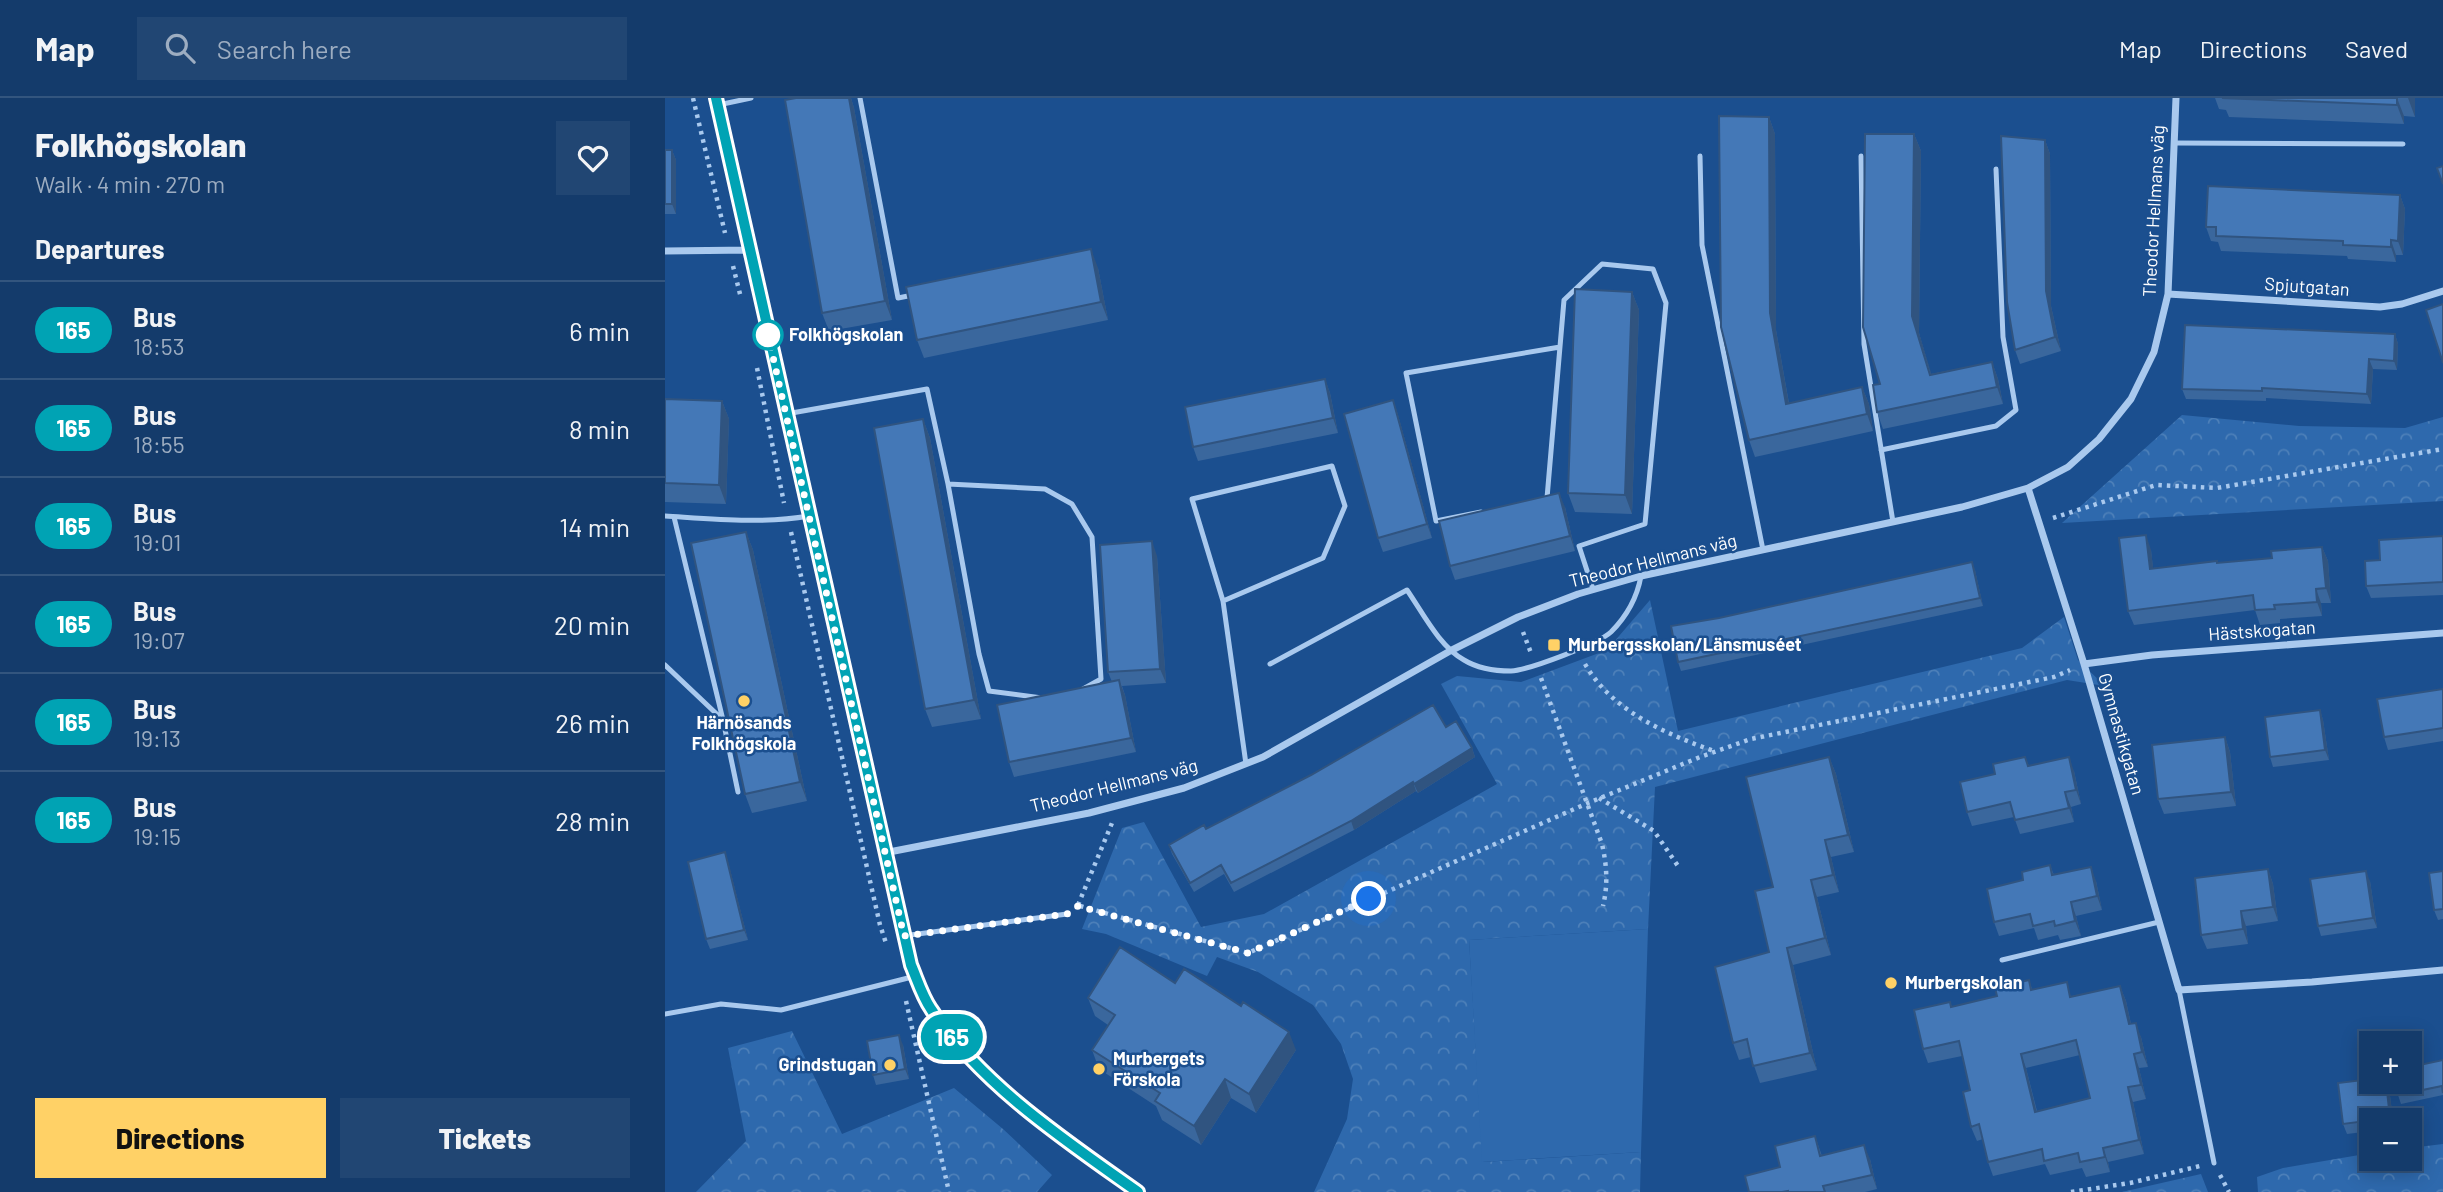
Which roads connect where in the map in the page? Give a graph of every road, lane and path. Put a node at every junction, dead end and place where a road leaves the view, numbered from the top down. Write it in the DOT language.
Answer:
graph roads {
  1 [pos="693,98"];
  2 [pos="751,98"];
  3 [pos="860,98"];
  4 [pos="2176,98"];
  5 [pos="717,102"];
  6 [pos="2174,143"];
  7 [pos="2403,144"];
  8 [pos="1700,156"];
  9 [pos="1861,156"];
  10 [pos="1996,169"];
  11 [pos="729,250"];
  12 [pos="750,250"];
  13 [pos="665,251"];
  14 [pos="2443,291"];
  15 [pos="924,293"];
  16 [pos="2168,293"];
  17 [pos="742,301"];
  18 [pos="1560,347"];
  19 [pos="756,365"];
  20 [pos="786,414"];
  21 [pos="2443,449"];
  22 [pos="1881,450"];
  23 [pos="948,484"];
  24 [pos="2028,488"];
  25 [pos="1534,501"];
  26 [pos="1485,511"];
  27 [pos="665,516"];
  28 [pos="809,516"];
  29 [pos="674,517"];
  30 [pos="788,520"];
  31 [pos="1893,522"];
  32 [pos="2039,522"];
  33 [pos="1763,550"];
  34 [pos="1641,576"];
  35 [pos="1593,589"];
  36 [pos="1223,601"];
  37 [pos="1518,617"];
  38 [pos="2443,633"];
  39 [pos="1450,651"];
  40 [pos="1270,664"];
  41 [pos="1585,664"];
  42 [pos="2084,664"];
  43 [pos="665,665"];
  44 [pos="1536,665"];
  45 [pos="1073,695"];
  46 [pos="1051,699"];
  47 [pos="723,720"];
  48 [pos="1715,751"];
  49 [pos="1246,764"];
  50 [pos="738,792"];
  51 [pos="1599,798"];
  52 [pos="1588,803"];
  53 [pos="1119,805"];
  54 [pos="884,853"];
  55 [pos="1678,866"];
  56 [pos="1603,906"];
  57 [pos="1067,914"];
  58 [pos="2159,922"];
  59 [pos="904,936"];
  60 [pos="888,947"];
  61 [pos="2002,960"];
  62 [pos="2443,970"];
  63 [pos="916,976"];
  64 [pos="901,980"];
  65 [pos="2179,990"];
  66 [pos="665,1014"];
  67 [pos="2214,1163"];
  68 [pos="949,1192"];
  69 [pos="1138,1192"];
  70 [pos="2071,1192"];
  1 -- 11 [label="path"];
  2 -- 5 [label="lane"];
  3 -- 15 [label="lane"];
  4 -- 6 [label="street, Theodor Hellmans väg"];
  5 -- 12 [label="street"];
  6 -- 7 [label="lane"];
  6 -- 16 [label="street, Theodor Hellmans väg"];
  8 -- 33 [label="lane"];
  9 -- 22 [label="lane"];
  10 -- 22 [label="lane"];
  11 -- 12 [label="street"];
  11 -- 13 [label="street"];
  11 -- 17 [label="path"];
  12 -- 20 [label="street"];
  14 -- 16 [label="street, Spjutgatan"];
  16 -- 24 [label="street, Theodor Hellmans väg"];
  18 -- 25 [label="lane"];
  18 -- 26 [label="lane"];
  18 -- 35 [label="lane"];
  19 -- 30 [label="path"];
  20 -- 23 [label="lane"];
  20 -- 28 [label="street"];
  21 -- 32 [label="path"];
  22 -- 31 [label="lane"];
  23 -- 45 [label="lane"];
  23 -- 46 [label="lane"];
  24 -- 31 [label="street, Theodor Hellmans väg"];
  24 -- 32 [label="street, Gymnastikgatan"];
  27 -- 29 [label="lane"];
  28 -- 30 [label="lane"];
  28 -- 54 [label="street"];
  29 -- 30 [label="lane"];
  29 -- 47 [label="lane"];
  30 -- 60 [label="path"];
  31 -- 33 [label="street, Theodor Hellmans väg"];
  32 -- 42 [label="street, Gymnastikgatan"];
  33 -- 34 [label="street, Theodor Hellmans väg"];
  34 -- 35 [label="street, Theodor Hellmans väg"];
  34 -- 44 [label="lane"];
  35 -- 37 [label="street, Theodor Hellmans väg"];
  36 -- 36 [label="lane"];
  36 -- 49 [label="lane"];
  37 -- 39 [label="street, Theodor Hellmans väg"];
  37 -- 44 [label="path"];
  38 -- 42 [label="street, Hästskogatan"];
  39 -- 40 [label="lane"];
  39 -- 44 [label="lane"];
  39 -- 49 [label="street, Theodor Hellmans väg"];
  41 -- 48 [label="path"];
  42 -- 48 [label="path"];
  42 -- 58 [label="street, Gymnastikgatan"];
  43 -- 47 [label="lane"];
  44 -- 52 [label="path"];
  47 -- 50 [label="lane"];
  48 -- 51 [label="path"];
  49 -- 53 [label="street, Theodor Hellmans väg"];
  51 -- 52 [label="path"];
  51 -- 55 [label="path"];
  52 -- 53 [label="path"];
  52 -- 56 [label="path"];
  53 -- 54 [label="street, Theodor Hellmans väg"];
  54 -- 59 [label="street"];
  57 -- 59 [label="lane"];
  58 -- 61 [label="lane"];
  58 -- 65 [label="street, Gymnastikgatan"];
  59 -- 63 [label="street"];
  62 -- 65 [label="street"];
  63 -- 64 [label="lane"];
  63 -- 69 [label="street"];
  64 -- 66 [label="lane"];
  64 -- 68 [label="path"];
  65 -- 67 [label="lane"];
  67 -- 70 [label="path"];
}
